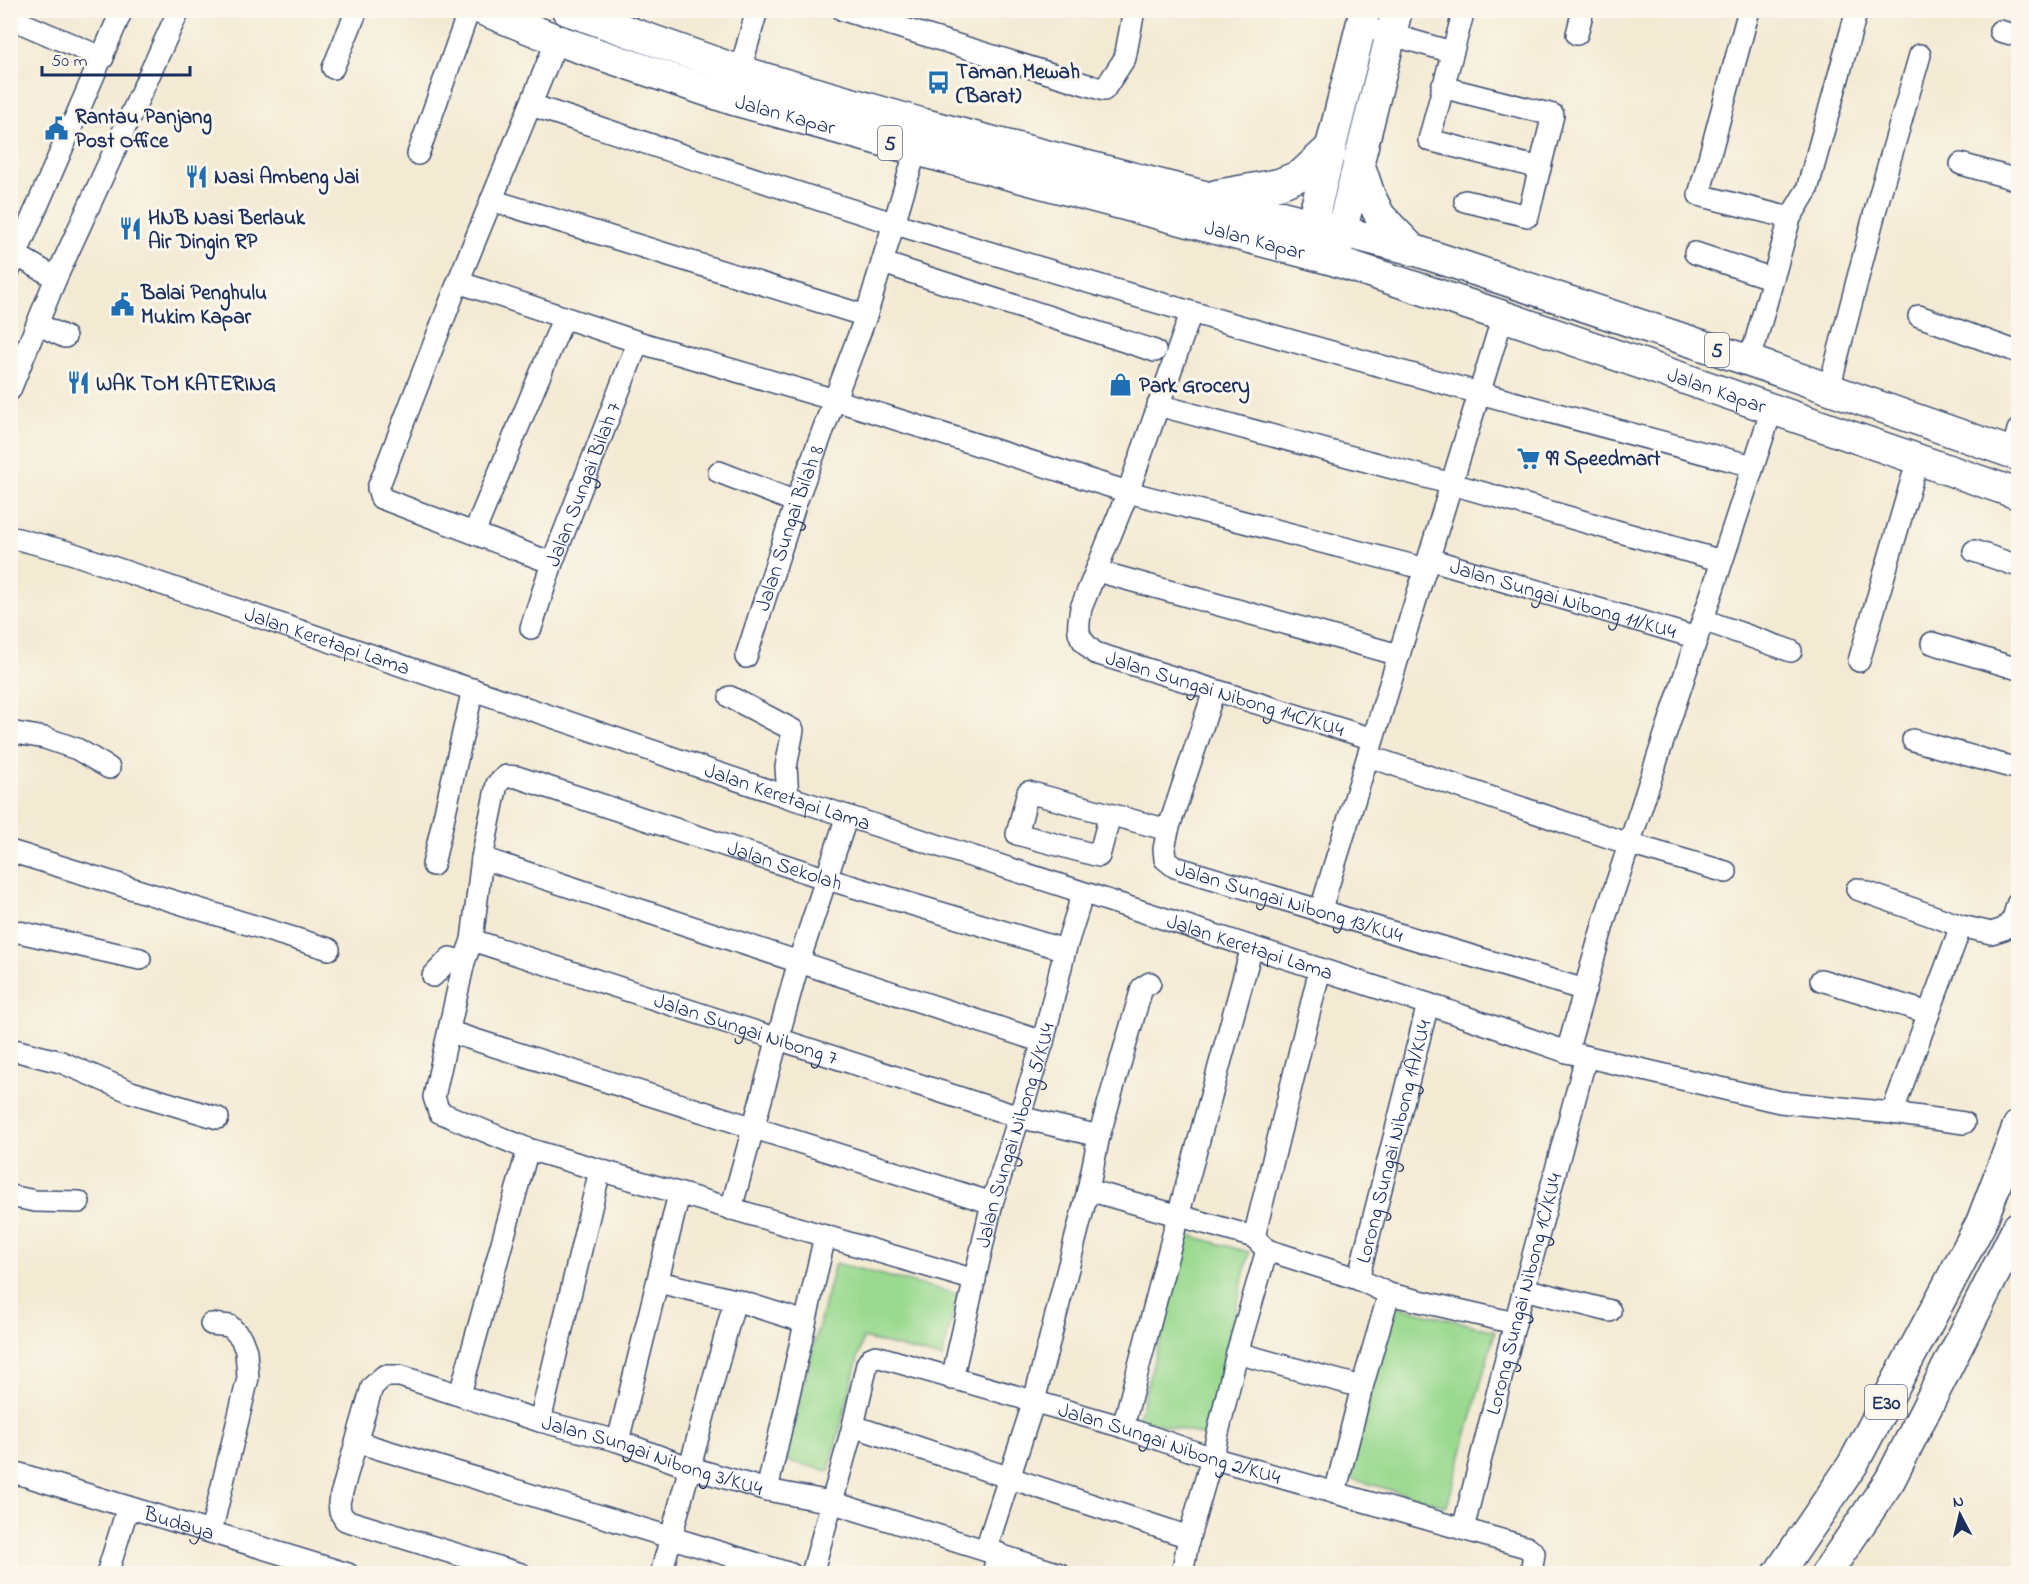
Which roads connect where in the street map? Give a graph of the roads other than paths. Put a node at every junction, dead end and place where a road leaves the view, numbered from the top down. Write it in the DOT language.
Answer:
graph roads {
  1 [pos="122,10"];
  2 [pos="178,10"];
  3 [pos="357,10"];
  4 [pos="469,10"];
  5 [pos="483,10"];
  6 [pos="567,10"];
  7 [pos="757,10"];
  8 [pos="843,10"];
  9 [pos="1134,10"];
  10 [pos="1464,10"];
  11 [pos="1583,10"];
  12 [pos="1749,10"];
  13 [pos="1857,10"];
  14 [pos="10,18"];
  15 [pos="1363,18"];
  16 [pos="1394,23"];
  17 [pos="1577,34"];
  18 [pos="557,40"];
  19 [pos="1452,52"];
  20 [pos="1920,55"];
  21 [pos="103,58"];
  22 [pos="333,68"];
  23 [pos="740,71"];
  24 [pos="1442,87"];
  25 [pos="531,105"];
  26 [pos="1330,148"];
  27 [pos="916,150"];
  28 [pos="418,154"];
  29 [pos="1358,160"];
  30 [pos="1960,164"];
  31 [pos="1540,168"];
  32 [pos="2019,180"];
  33 [pos="1203,196"];
  34 [pos="492,200"];
  35 [pos="1465,201"];
  36 [pos="1790,218"];
  37 [pos="895,224"];
  38 [pos="1342,231"];
  39 [pos="1308,238"];
  40 [pos="1414,250"];
  41 [pos="1695,253"];
  42 [pos="1334,260"];
  43 [pos="14,262"];
  44 [pos="883,263"];
  45 [pos="56,278"];
  46 [pos="1773,279"];
  47 [pos="458,282"];
  48 [pos="1191,313"];
  49 [pos="866,316"];
  50 [pos="1503,316"];
  51 [pos="1919,316"];
  52 [pos="564,317"];
  53 [pos="37,324"];
  54 [pos="65,337"];
  55 [pos="638,342"];
  56 [pos="1155,351"];
  57 [pos="2019,352"];
  58 [pos="1750,361"];
  59 [pos="1829,389"];
  60 [pos="10,390"];
  61 [pos="1479,394"];
  62 [pos="835,400"];
  63 [pos="1158,405"];
  64 [pos="1772,408"];
  65 [pos="2016,446"];
  66 [pos="1918,459"];
  67 [pos="1753,466"];
  68 [pos="719,472"];
  69 [pos="1452,484"];
  70 [pos="1128,492"];
  71 [pos="2019,494"];
  72 [pos="796,502"];
  73 [pos="474,533"];
  74 [pos="10,537"];
  75 [pos="1974,551"];
  76 [pos="1722,561"];
  77 [pos="552,563"];
  78 [pos="1427,564"];
  79 [pos="2019,566"];
  80 [pos="1096,571"];
  81 [pos="531,628"];
  82 [pos="1700,629"];
  83 [pos="1932,643"];
  84 [pos="1791,651"];
  85 [pos="1399,655"];
  86 [pos="746,657"];
  87 [pos="1859,662"];
  88 [pos="2019,669"];
  89 [pos="473,689"];
  90 [pos="1214,691"];
  91 [pos="730,697"];
  92 [pos="10,732"];
  93 [pos="1913,740"];
  94 [pos="1371,747"];
  95 [pos="109,768"];
  96 [pos="2019,769"];
  97 [pos="788,797"];
  98 [pos="1110,814"];
  99 [pos="848,816"];
  100 [pos="1168,830"];
  101 [pos="1629,844"];
  102 [pos="10,851"];
  103 [pos="482,858"];
  104 [pos="433,865"];
  105 [pos="1726,872"];
  106 [pos="827,879"];
  107 [pos="1857,889"];
  108 [pos="1083,892"];
  109 [pos="2019,902"];
  110 [pos="1320,912"];
  111 [pos="1961,926"];
  112 [pos="10,930"];
  113 [pos="472,940"];
  114 [pos="1252,947"];
  115 [pos="329,949"];
  116 [pos="1065,950"];
  117 [pos="140,959"];
  118 [pos="799,961"];
  119 [pos="464,962"];
  120 [pos="1320,969"];
  121 [pos="433,976"];
  122 [pos="1821,980"];
  123 [pos="1150,983"];
  124 [pos="1585,990"];
  125 [pos="1428,1004"];
  126 [pos="1929,1013"];
  127 [pos="450,1032"];
  128 [pos="776,1040"];
  129 [pos="1043,1042"];
  130 [pos="10,1049"];
  131 [pos="1576,1055"];
  132 [pos="1892,1113"];
  133 [pos="1019,1117"];
  134 [pos="218,1118"];
  135 [pos="1964,1123"];
  136 [pos="2019,1126"];
  137 [pos="753,1127"];
  138 [pos="1099,1136"];
  139 [pos="528,1149"];
  140 [pos="600,1170"];
  141 [pos="1088,1190"];
  142 [pos="679,1194"];
  143 [pos="10,1196"];
  144 [pos="79,1202"];
  145 [pos="992,1203"];
  146 [pos="730,1209"];
  147 [pos="1178,1216"];
  148 [pos="2017,1231"];
  149 [pos="825,1236"];
  150 [pos="1260,1243"];
  151 [pos="1358,1279"];
  152 [pos="975,1280"];
  153 [pos="658,1282"];
  154 [pos="1524,1289"];
  155 [pos="1389,1294"];
  156 [pos="735,1300"];
  157 [pos="1610,1311"];
  158 [pos="805,1322"];
  159 [pos="1515,1323"];
  160 [pos="211,1324"];
  161 [pos="1237,1353"];
  162 [pos="952,1379"];
  163 [pos="1362,1387"];
  164 [pos="460,1394"];
  165 [pos="1034,1401"];
  166 [pos="540,1421"];
  167 [pos="853,1426"];
  168 [pos="1123,1427"];
  169 [pos="357,1442"];
  170 [pos="618,1442"];
  171 [pos="1212,1458"];
  172 [pos="688,1467"];
  173 [pos="10,1471"];
  174 [pos="1010,1477"];
  175 [pos="767,1490"];
  176 [pos="1335,1493"];
  177 [pos="831,1502"];
  178 [pos="128,1507"];
  179 [pos="1463,1529"];
  180 [pos="211,1532"];
  181 [pos="1190,1537"];
  182 [pos="670,1538"];
  183 [pos="992,1559"];
  184 [pos="1533,1563"];
  185 [pos="107,1574"];
  186 [pos="348,1574"];
  187 [pos="520,1574"];
  188 [pos="661,1574"];
  189 [pos="791,1574"];
  190 [pos="812,1574"];
  191 [pos="1060,1574"];
  192 [pos="1182,1574"];
  193 [pos="1778,1574"];
  194 [pos="1826,1574"];
  1 -- 21 [label="street"];
  2 -- 45 [label="street"];
  3 -- 22 [label="street"];
  4 -- 28 [label="street"];
  5 -- 18 [label="highway, Jalan Kapar / 5"];
  6 -- 23 [label="highway, Jalan Kapar / 5"];
  7 -- 23 [label="street"];
  8 -- 9 [label="street"];
  10 -- 19 [label="street"];
  11 -- 17 [label="street"];
  12 -- 36 [label="street"];
  13 -- 36 [label="street"];
  14 -- 21 [label="street"];
  15 -- 16 [label="street"];
  15 -- 26 [label="highway"];
  16 -- 19 [label="street"];
  16 -- 29 [label="highway"];
  18 -- 25 [label="street"];
  18 -- 27 [label="highway, Jalan Kapar / 5"];
  19 -- 24 [label="street"];
  20 -- 59 [label="street"];
  21 -- 43 [label="street"];
  23 -- 33 [label="highway, Jalan Kapar / 5"];
  24 -- 31 [label="street"];
  24 -- 31 [label="street"];
  25 -- 34 [label="street"];
  25 -- 37 [label="street"];
  26 -- 33 [label="highway"];
  26 -- 39 [label="highway"];
  27 -- 37 [label="street, Jalan Sungai Bilah 8"];
  27 -- 39 [label="highway, Jalan Kapar / 5"];
  29 -- 38 [label="highway"];
  29 -- 40 [label="highway"];
  30 -- 32 [label="street"];
  31 -- 35 [label="street"];
  33 -- 39 [label="highway, Jalan Kapar / 5"];
  34 -- 47 [label="street"];
  34 -- 49 [label="street"];
  36 -- 46 [label="street"];
  37 -- 44 [label="street, Jalan Sungai Bilah 8"];
  37 -- 48 [label="street"];
  38 -- 39 [label="highway, Jalan Kapar / 5"];
  38 -- 40 [label="highway, Jalan Kapar / 5"];
  38 -- 42 [label="highway"];
  39 -- 42 [label="highway, Jalan Kapar / 5"];
  40 -- 58 [label="highway, Jalan Kapar / 5"];
  41 -- 46 [label="street"];
  42 -- 50 [label="highway, Jalan Kapar / 5"];
  43 -- 45 [label="street"];
  44 -- 49 [label="street, Jalan Sungai Bilah 8"];
  44 -- 56 [label="street"];
  45 -- 53 [label="street"];
  46 -- 58 [label="street"];
  47 -- 52 [label="street, Jalan Sungai Nibong 11/KU4"];
  47 -- 73 [label="street"];
  48 -- 61 [label="street"];
  48 -- 63 [label="street"];
  49 -- 62 [label="street, Jalan Sungai Bilah 8"];
  50 -- 61 [label="street"];
  50 -- 64 [label="highway, Jalan Kapar / 5"];
  51 -- 57 [label="street"];
  52 -- 55 [label="street, Jalan Sungai Nibong 11/KU4"];
  52 -- 73 [label="street"];
  53 -- 54 [label="street"];
  53 -- 60 [label="street"];
  55 -- 62 [label="street, Jalan Sungai Nibong 11/KU4"];
  55 -- 77 [label="street, Jalan Sungai Bilah 7"];
  58 -- 59 [label="highway, Jalan Kapar / 5"];
  59 -- 65 [label="highway, Jalan Kapar / 5"];
  61 -- 67 [label="street"];
  61 -- 69 [label="street"];
  62 -- 70 [label="street, Jalan Sungai Nibong 11/KU4"];
  62 -- 72 [label="street, Jalan Sungai Bilah 8"];
  63 -- 69 [label="street"];
  63 -- 70 [label="street"];
  64 -- 66 [label="highway, Jalan Kapar / 5"];
  64 -- 67 [label="street, Lorong Sungai Nibong 1C/KU4"];
  66 -- 71 [label="highway, Jalan Kapar / 5"];
  66 -- 87 [label="street"];
  67 -- 76 [label="street, Lorong Sungai Nibong 1C/KU4"];
  68 -- 72 [label="street"];
  69 -- 76 [label="street"];
  69 -- 78 [label="street"];
  70 -- 78 [label="street, Jalan Sungai Nibong 11/KU4"];
  70 -- 80 [label="street"];
  72 -- 86 [label="street, Jalan Sungai Bilah 8"];
  73 -- 77 [label="street"];
  74 -- 89 [label="street, Jalan Keretapi Lama"];
  75 -- 79 [label="street"];
  76 -- 82 [label="street, Lorong Sungai Nibong 1C/KU4"];
  77 -- 81 [label="street, Jalan Sungai Bilah 7"];
  78 -- 82 [label="street, Jalan Sungai Nibong 11/KU4"];
  78 -- 85 [label="street"];
  80 -- 85 [label="street"];
  80 -- 90 [label="street, Jalan Sungai Nibong 14C/KU4"];
  82 -- 84 [label="street, Jalan Sungai Nibong 11/KU4"];
  82 -- 101 [label="street, Lorong Sungai Nibong 1C/KU4"];
  83 -- 88 [label="street"];
  85 -- 94 [label="street"];
  89 -- 97 [label="street, Jalan Keretapi Lama"];
  89 -- 104 [label="street"];
  90 -- 94 [label="street, Jalan Sungai Nibong 14C/KU4"];
  90 -- 100 [label="street, Jalan Sungai Nibong 13/KU4"];
  91 -- 97 [label="street"];
  92 -- 95 [label="street"];
  93 -- 96 [label="street"];
  94 -- 101 [label="street, Jalan Sungai Nibong 14C/KU4"];
  94 -- 110 [label="street"];
  97 -- 99 [label="street, Jalan Keretapi Lama"];
  98 -- 100 [label="street"];
  99 -- 106 [label="street"];
  99 -- 108 [label="street, Jalan Keretapi Lama"];
  100 -- 110 [label="street, Jalan Sungai Nibong 13/KU4"];
  101 -- 105 [label="street, Jalan Sungai Nibong 14C/KU4"];
  101 -- 124 [label="street, Lorong Sungai Nibong 1C/KU4"];
  102 -- 115 [label="street"];
  103 -- 106 [label="street, Jalan Sekolah"];
  103 -- 113 [label="street"];
  103 -- 118 [label="street"];
  106 -- 116 [label="street, Jalan Sekolah"];
  106 -- 118 [label="street"];
  107 -- 111 [label="street"];
  108 -- 114 [label="street, Jalan Keretapi Lama"];
  108 -- 116 [label="street, Jalan Sungai Nibong 5/KU4"];
  109 -- 111 [label="street"];
  110 -- 124 [label="street, Jalan Sungai Nibong 13/KU4"];
  111 -- 126 [label="street"];
  112 -- 117 [label="street"];
  113 -- 119 [label="street"];
  113 -- 128 [label="street, Jalan Sungai Nibong 7"];
  114 -- 120 [label="street, Jalan Keretapi Lama"];
  114 -- 147 [label="street"];
  116 -- 129 [label="street, Jalan Sungai Nibong 5/KU4"];
  118 -- 128 [label="street"];
  118 -- 129 [label="street"];
  119 -- 121 [label="street"];
  119 -- 127 [label="street"];
  120 -- 125 [label="street, Jalan Keretapi Lama"];
  120 -- 150 [label="street"];
  122 -- 126 [label="street"];
  123 -- 138 [label="street"];
  124 -- 131 [label="street, Lorong Sungai Nibong 1C/KU4"];
  125 -- 131 [label="street, Jalan Keretapi Lama"];
  125 -- 151 [label="street, Lorong Sungai Nibong 1A/KU4"];
  126 -- 132 [label="street"];
  127 -- 137 [label="street"];
  127 -- 139 [label="street"];
  128 -- 133 [label="street, Jalan Sungai Nibong 7"];
  128 -- 137 [label="street"];
  129 -- 133 [label="street, Jalan Sungai Nibong 5/KU4"];
  130 -- 134 [label="street"];
  131 -- 132 [label="street, Jalan Keretapi Lama"];
  131 -- 154 [label="street, Lorong Sungai Nibong 1C/KU4"];
  132 -- 135 [label="street, Jalan Keretapi Lama"];
  133 -- 138 [label="street, Jalan Sungai Nibong 7"];
  133 -- 145 [label="street, Jalan Sungai Nibong 5/KU4"];
  136 -- 193 [label="highway, E30"];
  137 -- 145 [label="street"];
  137 -- 146 [label="street"];
  138 -- 141 [label="street"];
  139 -- 140 [label="street"];
  139 -- 164 [label="street"];
  140 -- 142 [label="street"];
  140 -- 166 [label="street"];
  141 -- 147 [label="street"];
  141 -- 165 [label="street"];
  142 -- 146 [label="street"];
  142 -- 153 [label="street"];
  143 -- 144 [label="street"];
  145 -- 152 [label="street, Jalan Sungai Nibong 5/KU4"];
  146 -- 149 [label="street"];
  147 -- 150 [label="street"];
  147 -- 168 [label="street"];
  148 -- 194 [label="highway, E30"];
  149 -- 152 [label="street"];
  149 -- 158 [label="street"];
  150 -- 151 [label="street"];
  150 -- 161 [label="street"];
  151 -- 155 [label="street"];
  152 -- 162 [label="street, Jalan Sungai Nibong 5/KU4"];
  153 -- 156 [label="street"];
  153 -- 170 [label="street"];
  154 -- 157 [label="street"];
  154 -- 159 [label="street, Lorong Sungai Nibong 1C/KU4"];
  155 -- 159 [label="street"];
  155 -- 163 [label="street"];
  156 -- 158 [label="street"];
  156 -- 172 [label="street"];
  158 -- 175 [label="street"];
  159 -- 179 [label="street, Lorong Sungai Nibong 1C/KU4"];
  160 -- 180 [label="street"];
  161 -- 163 [label="street"];
  161 -- 171 [label="street"];
  162 -- 165 [label="street, Jalan Sungai Nibong 2/KU4"];
  162 -- 167 [label="street, Jalan Sungai Nibong 2/KU4"];
  163 -- 176 [label="street"];
  164 -- 166 [label="street, Jalan Sungai Nibong 3/KU4"];
  164 -- 169 [label="street, Jalan Sungai Nibong 3/KU4"];
  165 -- 168 [label="street, Jalan Sungai Nibong 2/KU4"];
  165 -- 174 [label="street"];
  166 -- 170 [label="street, Jalan Sungai Nibong 3/KU4"];
  167 -- 174 [label="street"];
  167 -- 177 [label="street"];
  168 -- 171 [label="street, Jalan Sungai Nibong 2/KU4"];
  169 -- 182 [label="street"];
  169 -- 187 [label="street, Jalan Sungai Nibong 3/KU4"];
  170 -- 172 [label="street, Jalan Sungai Nibong 3/KU4"];
  171 -- 176 [label="street, Jalan Sungai Nibong 2/KU4"];
  171 -- 181 [label="street"];
  172 -- 175 [label="street, Jalan Sungai Nibong 3/KU4"];
  172 -- 182 [label="street"];
  173 -- 178 [label="street, Budaya"];
  174 -- 181 [label="street"];
  174 -- 183 [label="street"];
  175 -- 177 [label="street, Jalan Sungai Nibong 3/KU4"];
  176 -- 179 [label="street, Jalan Sungai Nibong 2/KU4"];
  177 -- 183 [label="street, Jalan Sungai Nibong 3/KU4"];
  177 -- 190 [label="street"];
  178 -- 180 [label="street, Budaya"];
  178 -- 185 [label="street"];
  179 -- 184 [label="street, Jalan Sungai Nibong 2/KU4"];
  180 -- 186 [label="street, Budaya"];
  181 -- 192 [label="street"];
  182 -- 188 [label="street"];
  182 -- 189 [label="street"];
  183 -- 191 [label="street, Jalan Sungai Nibong 3/KU4"];
}
